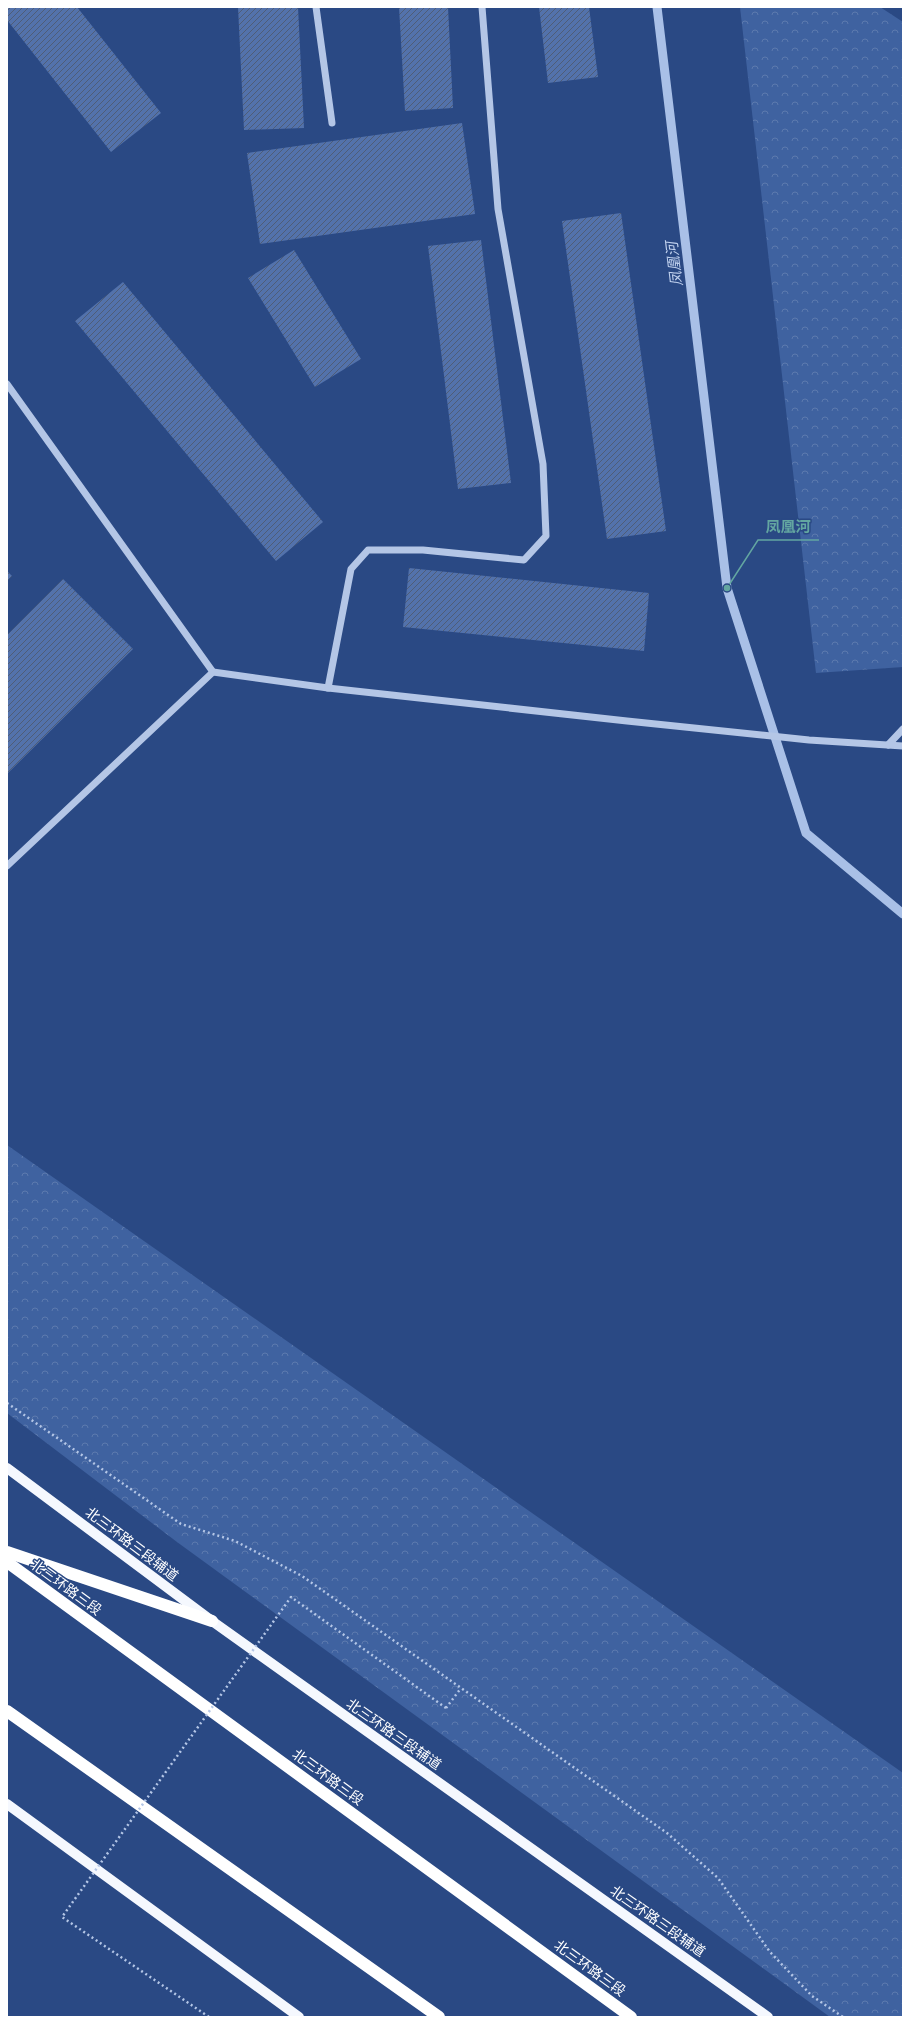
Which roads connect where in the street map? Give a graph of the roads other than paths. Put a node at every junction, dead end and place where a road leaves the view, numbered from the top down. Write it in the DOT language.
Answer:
graph roads {
  1 [pos="316,7"];
  2 [pos="482,7"];
  3 [pos="332,123"];
  4 [pos="7,384"];
  5 [pos="213,672"];
  6 [pos="328,688"];
  7 [pos="903,729"];
  8 [pos="888,745"];
  9 [pos="903,746"];
  10 [pos="7,866"];
  11 [pos="7,1468"];
  12 [pos="7,1552"];
  13 [pos="7,1562"];
  14 [pos="212,1621"];
  15 [pos="7,1711"];
  16 [pos="7,1804"];
  17 [pos="299,2017"];
  18 [pos="439,2017"];
  19 [pos="631,2017"];
  20 [pos="768,2017"];
  1 -- 3 [label="street"];
  2 -- 6 [label="street"];
  4 -- 5 [label="street"];
  5 -- 6 [label="street"];
  5 -- 10 [label="street"];
  6 -- 8 [label="street"];
  7 -- 8 [label="street"];
  8 -- 9 [label="street"];
  11 -- 14 [label="main road, 北三环路三段辅道"];
  12 -- 14 [label="highway"];
  13 -- 19 [label="highway, 北三环路三段"];
  14 -- 20 [label="main road, 北三环路三段辅道"];
  15 -- 18 [label="highway"];
  16 -- 17 [label="main road"];
}
